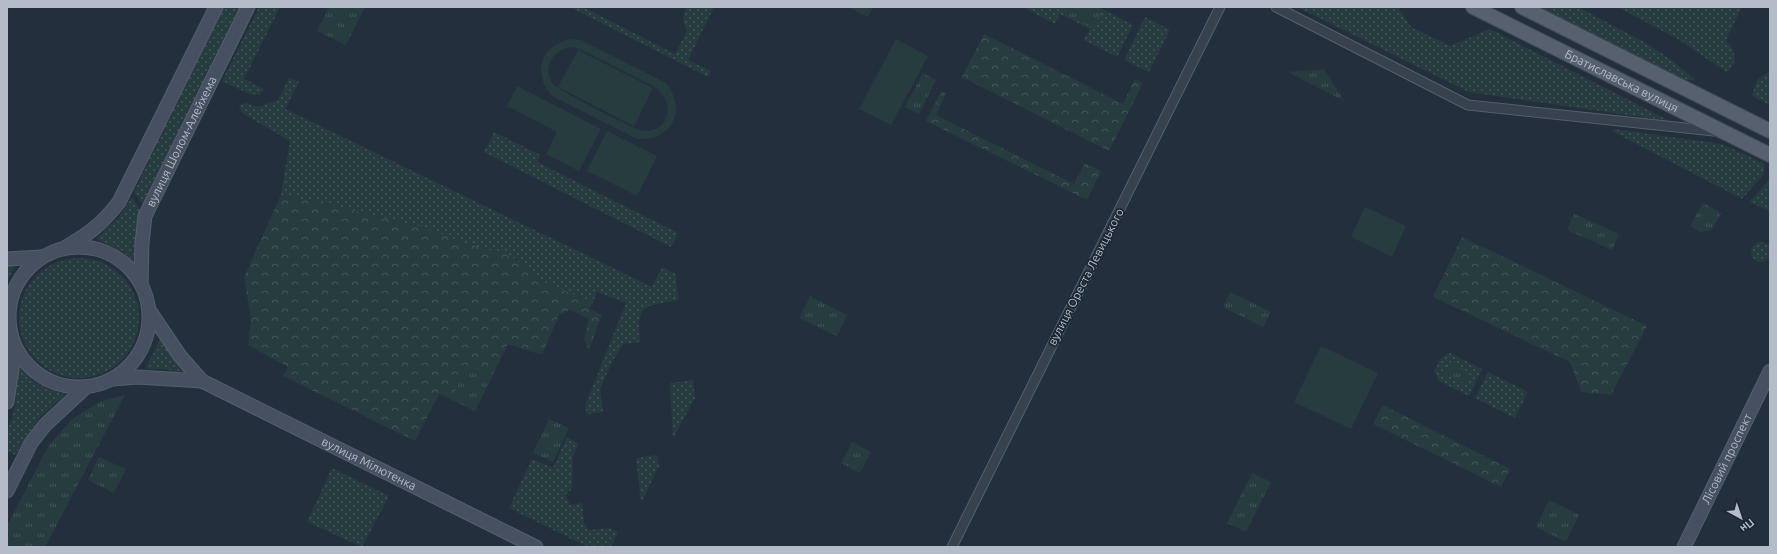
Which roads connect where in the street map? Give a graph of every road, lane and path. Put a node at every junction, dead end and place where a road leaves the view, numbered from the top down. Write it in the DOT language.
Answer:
graph roads {
  1 [pos="216,7"];
  2 [pos="248,7"];
  3 [pos="1220,7"];
  4 [pos="1276,7"];
  5 [pos="1473,7"];
  6 [pos="1522,7"];
  7 [pos="1721,132"];
  8 [pos="1770,132"];
  9 [pos="1770,155"];
  10 [pos="64,248"];
  11 [pos="42,257"];
  12 [pos="7,259"];
  13 [pos="141,284"];
  14 [pos="149,310"];
  15 [pos="11,338"];
  16 [pos="1770,371"];
  17 [pos="112,380"];
  18 [pos="202,380"];
  19 [pos="86,388"];
  20 [pos="7,402"];
  21 [pos="7,491"];
  22 [pos="536,547"];
  23 [pos="952,547"];
  24 [pos="1684,547"];
  1 -- 10 [label="street"];
  2 -- 13 [label="street, вулиця Шолом-Алейхема"];
  3 -- 23 [label="street, вулиця Ореста Левицького"];
  4 -- 7 [label="street"];
  5 -- 7 [label="main road, Братиславська вулиця"];
  6 -- 8 [label="main road, Братиславська вулиця"];
  7 -- 9 [label="main road, Братиславська вулиця"];
  10 -- 11 [label="street"];
  10 -- 13 [label="street"];
  11 -- 12 [label="street"];
  11 -- 15 [label="street"];
  13 -- 14 [label="street"];
  14 -- 17 [label="street"];
  14 -- 18 [label="street, вулиця Мілютенка"];
  15 -- 19 [label="street"];
  15 -- 20 [label="street"];
  16 -- 24 [label="street, Лісовий проспект"];
  17 -- 18 [label="street, вулиця Мілютенка"];
  17 -- 19 [label="street"];
  18 -- 22 [label="street, вулиця Мілютенка"];
  19 -- 21 [label="street"];
}
